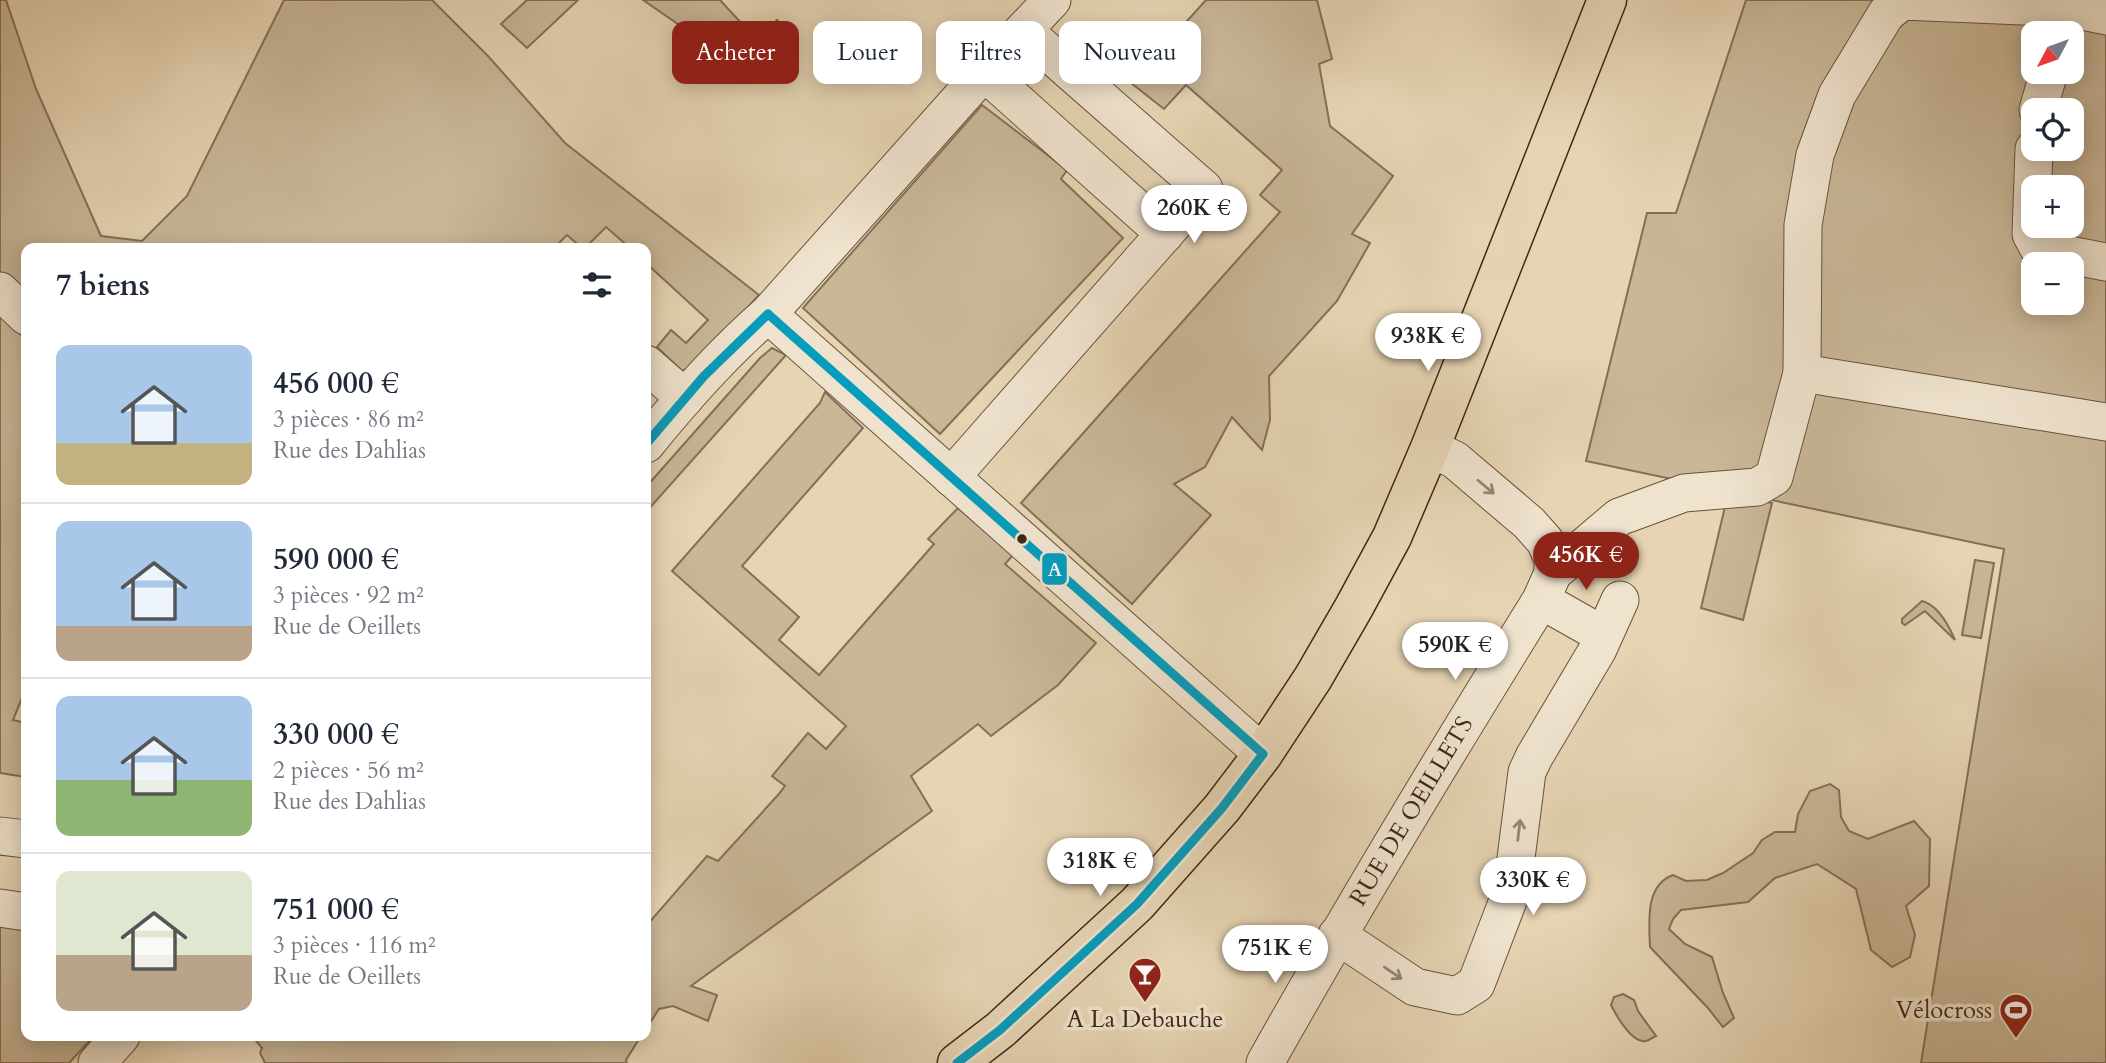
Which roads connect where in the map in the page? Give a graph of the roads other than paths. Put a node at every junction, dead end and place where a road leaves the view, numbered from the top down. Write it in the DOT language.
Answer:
graph roads {
  1 [pos="1052,0"];
  2 [pos="1607,0"];
  3 [pos="2106,16"];
  4 [pos="2064,20"];
  5 [pos="1033,21"];
  6 [pos="1045,49"];
  7 [pos="973,84"];
  8 [pos="997,84"];
  9 [pos="2034,161"];
  10 [pos="1165,234"];
  11 [pos="2106,262"];
  12 [pos="0,291"];
  13 [pos="21,311"];
  14 [pos="768,314"];
  15 [pos="651,368"];
  16 [pos="1802,373"];
  17 [pos="685,398"];
  18 [pos="2106,422"];
  19 [pos="651,438"];
  20 [pos="1430,449"];
  21 [pos="951,477"];
  22 [pos="1547,587"];
  23 [pos="1620,600"];
  24 [pos="1603,635"];
  25 [pos="1263,754"];
  26 [pos="0,836"];
  27 [pos="21,838"];
  28 [pos="0,908"];
  29 [pos="21,911"];
  30 [pos="1337,935"];
  31 [pos="957,1063"];
  32 [pos="1265,1063"];
  1 -- 5 [label="street"];
  2 -- 20 [label="main road"];
  3 -- 4 [label="street, RUE DE OEILLETS"];
  4 -- 16 [label="street, RUE DE OEILLETS"];
  6 -- 10 [label="street"];
  7 -- 14 [label="street"];
  8 -- 10 [label="street"];
  9 -- 11 [label="street"];
  10 -- 21 [label="street"];
  12 -- 13 [label="street"];
  14 -- 17 [label="street"];
  14 -- 21 [label="street"];
  15 -- 17 [label="street"];
  16 -- 18 [label="street"];
  16 -- 22 [label="street, RUE DE OEILLETS"];
  17 -- 19 [label="street"];
  20 -- 22 [label="street, one-way"];
  20 -- 25 [label="main road"];
  21 -- 25 [label="street"];
  22 -- 24 [label="street"];
  22 -- 30 [label="street, RUE DE OEILLETS"];
  23 -- 24 [label="street"];
  30 -- 24 [label="street, one-way"];
  25 -- 31 [label="main road"];
  26 -- 27 [label="street"];
  28 -- 29 [label="street"];
  30 -- 32 [label="street, RUE DE OEILLETS"];
}
